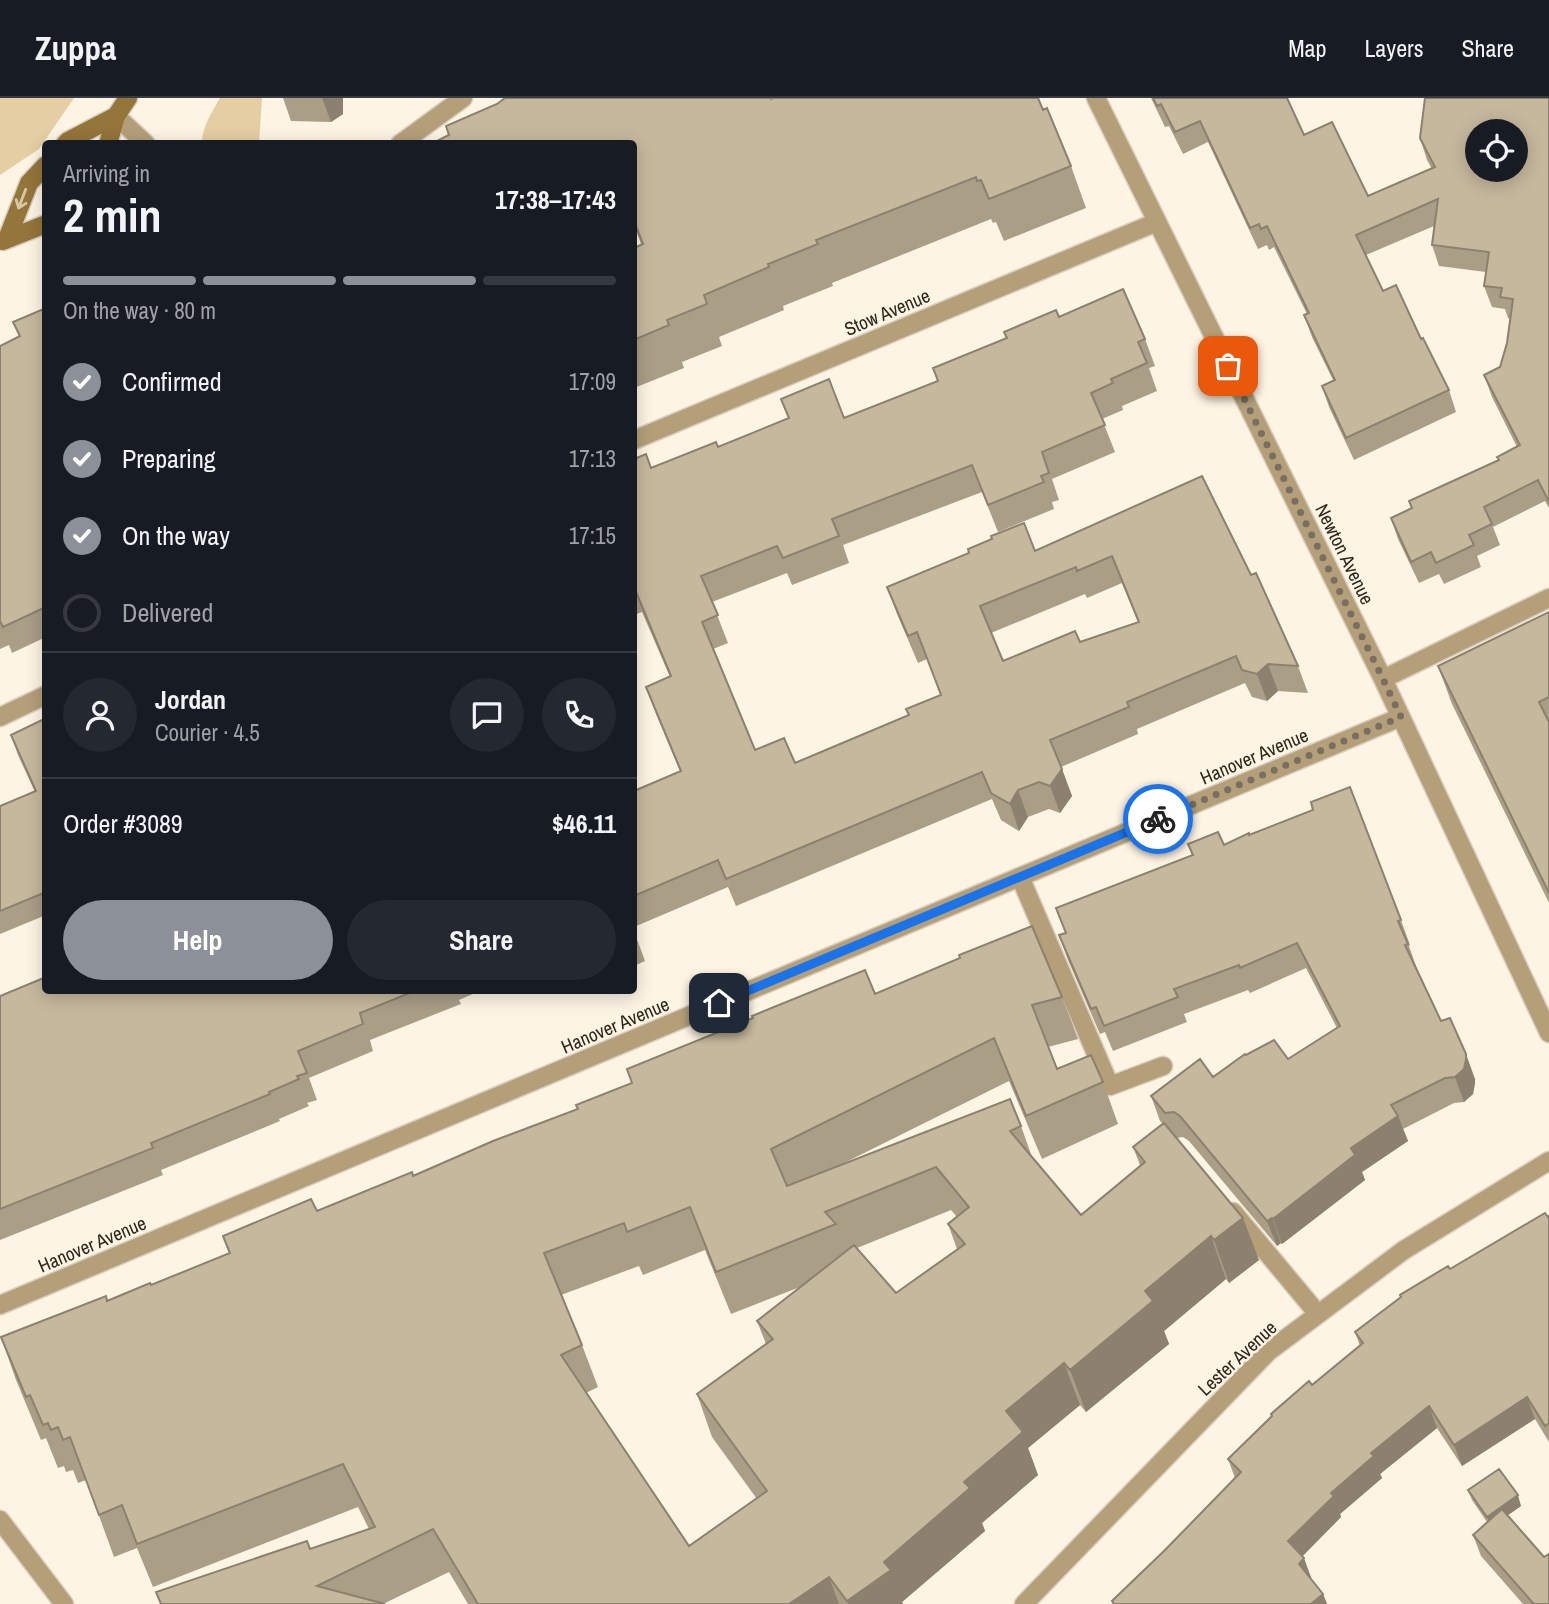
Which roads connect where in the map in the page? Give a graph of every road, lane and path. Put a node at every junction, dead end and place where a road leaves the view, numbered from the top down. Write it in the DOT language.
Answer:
graph roads {
  1 [pos="128,98"];
  2 [pos="463,98"];
  3 [pos="1096,98"];
  4 [pos="116,116"];
  5 [pos="72,140"];
  6 [pos="109,140"];
  7 [pos="142,140"];
  8 [pos="405,140"];
  9 [pos="42,169"];
  10 [pos="1157,222"];
  11 [pos="42,226"];
  12 [pos="3,241"];
  13 [pos="637,439"];
  14 [pos="1549,598"];
  15 [pos="1383,679"];
  16 [pos="42,697"];
  17 [pos="0,717"];
  18 [pos="1401,717"];
  19 [pos="1020,877"];
  20 [pos="1548,1028"];
  21 [pos="1163,1066"];
  22 [pos="1549,1161"];
  23 [pos="1223,1200"];
  24 [pos="0,1306"];
  25 [pos="1318,1314"];
  26 [pos="0,1520"];
  27 [pos="64,1604"];
  28 [pos="1024,1604"];
  1 -- 4 [label="main road"];
  2 -- 8 [label="street"];
  3 -- 10 [label="street, Newton Avenue"];
  4 -- 5 [label="main road"];
  4 -- 6 [label="main road"];
  4 -- 7 [label="street"];
  9 -- 12 [label="main road, one-way"];
  10 -- 13 [label="street, Stow Avenue"];
  10 -- 15 [label="street, Newton Avenue"];
  11 -- 12 [label="main road"];
  14 -- 15 [label="street"];
  15 -- 18 [label="street, Newton Avenue"];
  16 -- 17 [label="street"];
  18 -- 19 [label="street, Hanover Avenue"];
  18 -- 20 [label="street, Newton Avenue"];
  19 -- 21 [label="street"];
  19 -- 24 [label="street, Hanover Avenue"];
  22 -- 25 [label="street, Lester Avenue"];
  23 -- 25 [label="street"];
  25 -- 28 [label="street, Lester Avenue"];
  26 -- 27 [label="street"];
}
